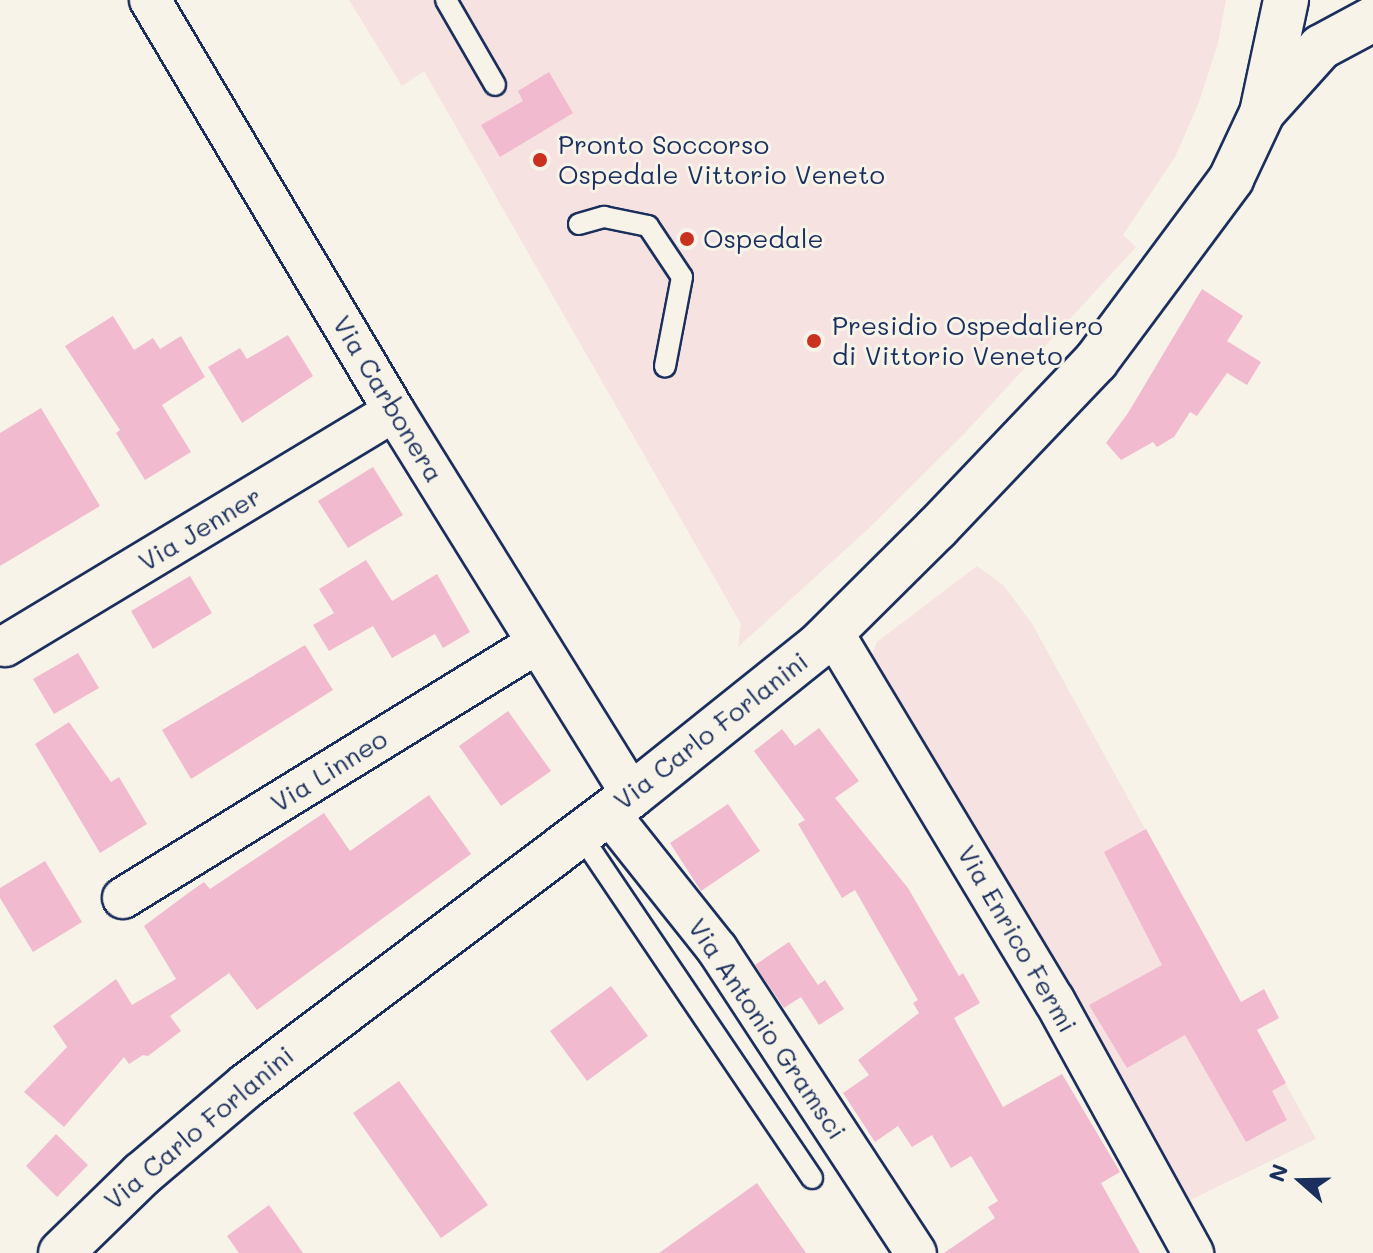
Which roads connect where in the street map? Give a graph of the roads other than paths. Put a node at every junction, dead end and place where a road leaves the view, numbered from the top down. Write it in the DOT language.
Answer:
graph roads {
  1 [pos="150,0"];
  2 [pos="446,0"];
  3 [pos="1286,0"];
  4 [pos="1373,19"];
  5 [pos="495,85"];
  6 [pos="1262,113"];
  7 [pos="579,224"];
  8 [pos="665,366"];
  9 [pos="394,411"];
  10 [pos="832,631"];
  11 [pos="536,644"];
  12 [pos="5,646"];
  13 [pos="607,814"];
  14 [pos="123,898"];
  15 [pos="812,1178"];
  16 [pos="61,1253"];
  17 [pos="916,1253"];
  18 [pos="1193,1253"];
  1 -- 9 [label="street, Via Carbonera"];
  2 -- 5 [label="lane"];
  3 -- 6 [label="street, Via Carlo Forlanini"];
  4 -- 6 [label="street, Via Carlo Forlanini"];
  6 -- 10 [label="street, Via Carlo Forlanini"];
  7 -- 8 [label="lane"];
  9 -- 11 [label="street, Via Carbonera"];
  9 -- 12 [label="street, Via Jenner"];
  10 -- 13 [label="street, Via Carlo Forlanini"];
  10 -- 18 [label="street, Via Enrico Fermi"];
  11 -- 13 [label="street, Via Carbonera"];
  11 -- 14 [label="street, Via Linneo"];
  13 -- 15 [label="lane"];
  13 -- 16 [label="street, Via Carlo Forlanini"];
  13 -- 17 [label="street, Via Antonio Gramsci"];
}
